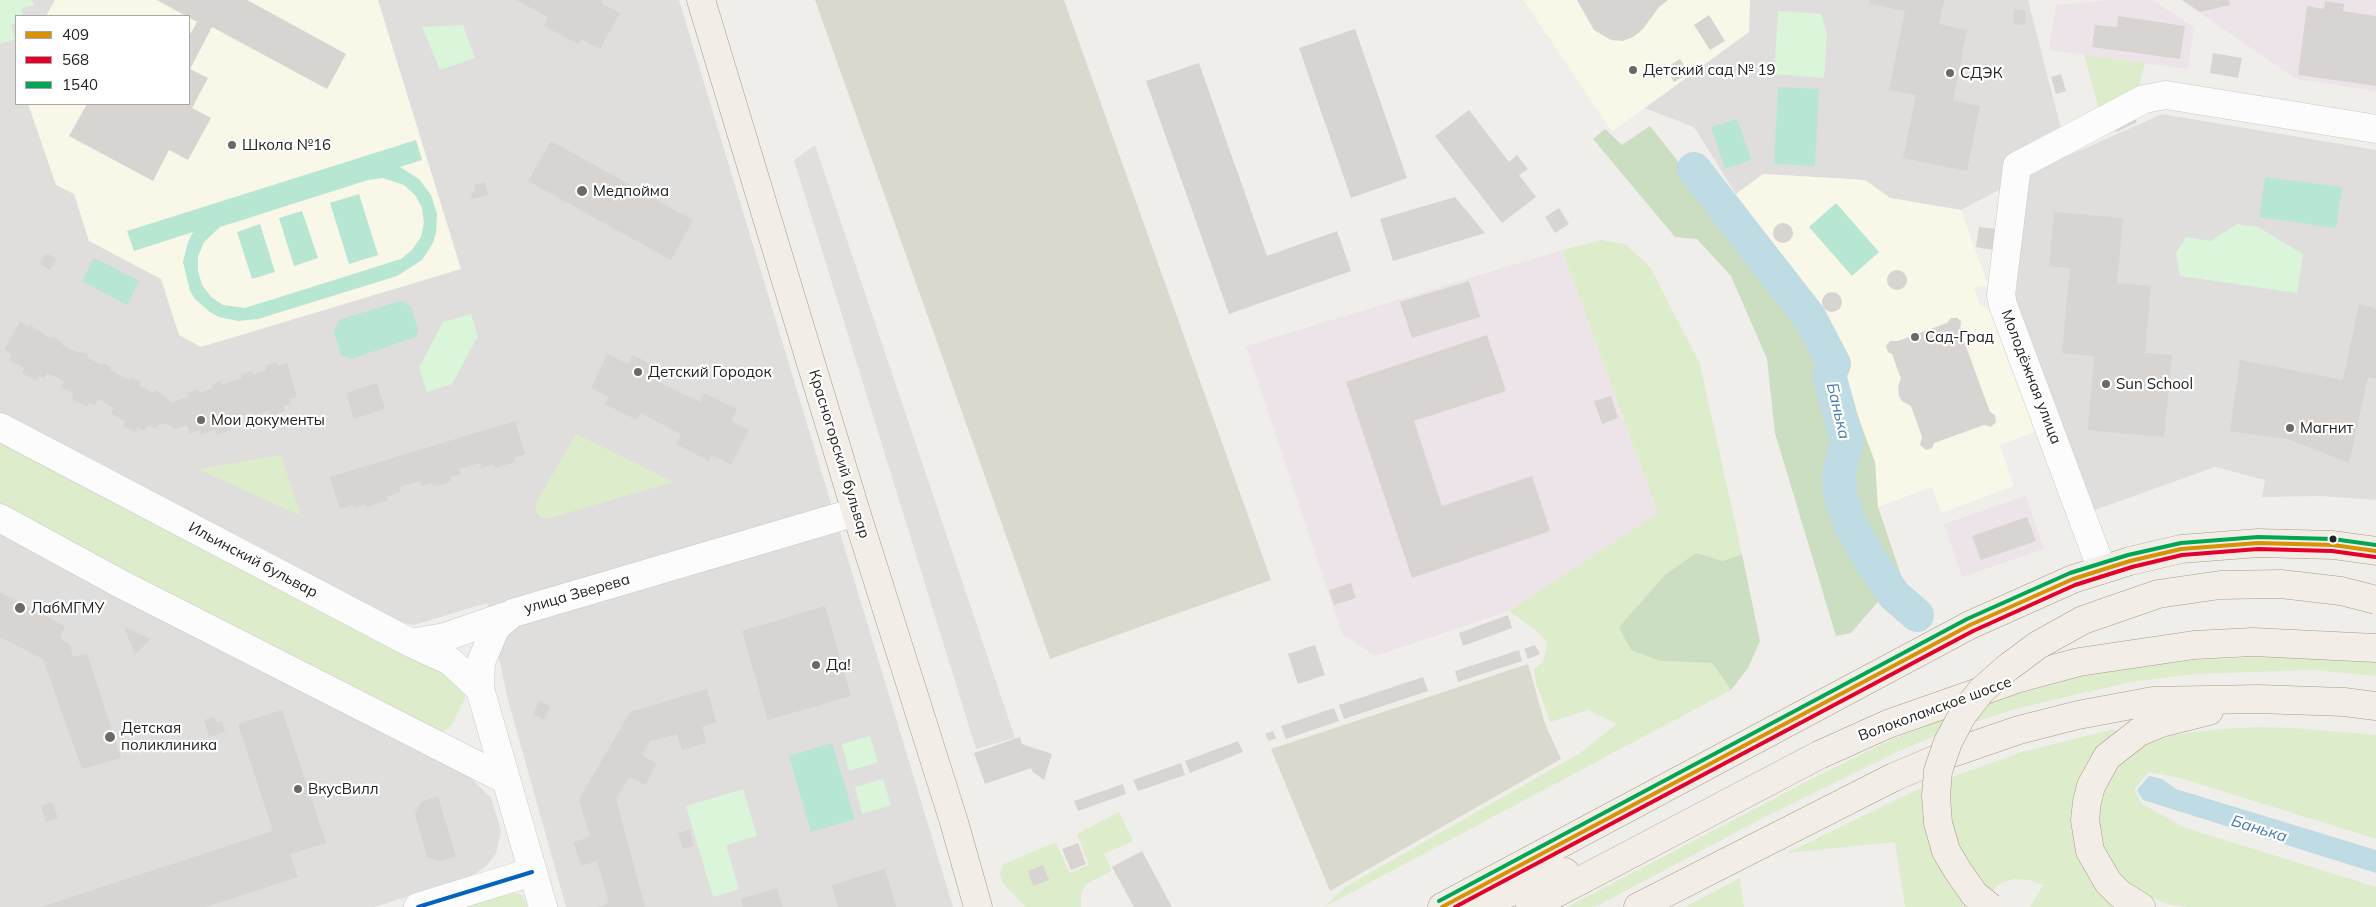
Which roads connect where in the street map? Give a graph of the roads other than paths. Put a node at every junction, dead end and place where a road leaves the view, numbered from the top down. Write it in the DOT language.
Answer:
graph roads {
  1 [pos="701,0"];
  2 [pos="2376,129"];
  3 [pos="0,427"];
  4 [pos="856,512"];
  5 [pos="0,518"];
  6 [pos="2376,552"];
  7 [pos="2102,570"];
  8 [pos="2376,600"];
  9 [pos="513,613"];
  10 [pos="411,643"];
  11 [pos="2376,648"];
  12 [pos="480,689"];
  13 [pos="2258,699"];
  14 [pos="2376,706"];
  15 [pos="506,780"];
  16 [pos="1665,835"];
  17 [pos="532,872"];
  18 [pos="418,907"];
  19 [pos="543,907"];
  20 [pos="978,907"];
  21 [pos="1442,907"];
  22 [pos="1472,907"];
  23 [pos="1530,907"];
  24 [pos="1638,907"];
  25 [pos="1990,907"];
  26 [pos="2141,907"];
  1 -- 4 [label="main road, Красногорский бульвар"];
  2 -- 7 [label="street, Молодёжная улица"];
  3 -- 10 [label="street, Ильинский бульвар"];
  4 -- 9 [label="street, улица Зверева"];
  4 -- 20 [label="main road, Красногорский бульвар"];
  5 -- 15 [label="street"];
  6 -- 7 [label="main road"];
  7 -- 21 [label="main road"];
  8 -- 25 [label="main road, bridge"];
  9 -- 10 [label="street"];
  9 -- 12 [label="street, улица Зверева"];
  10 -- 12 [label="street, Ильинский бульвар"];
  11 -- 16 [label="main road, Волоколамское шоссе"];
  12 -- 15 [label="street, улица Зверева"];
  13 -- 14 [label="main road"];
  13 -- 24 [label="main road"];
  13 -- 26 [label="main road"];
  15 -- 17 [label="street, улица Зверева"];
  16 -- 22 [label="main road"];
  16 -- 23 [label="main road, Волоколамское шоссе"];
  17 -- 18 [label="street"];
  17 -- 19 [label="street, улица Зверева"];
}
